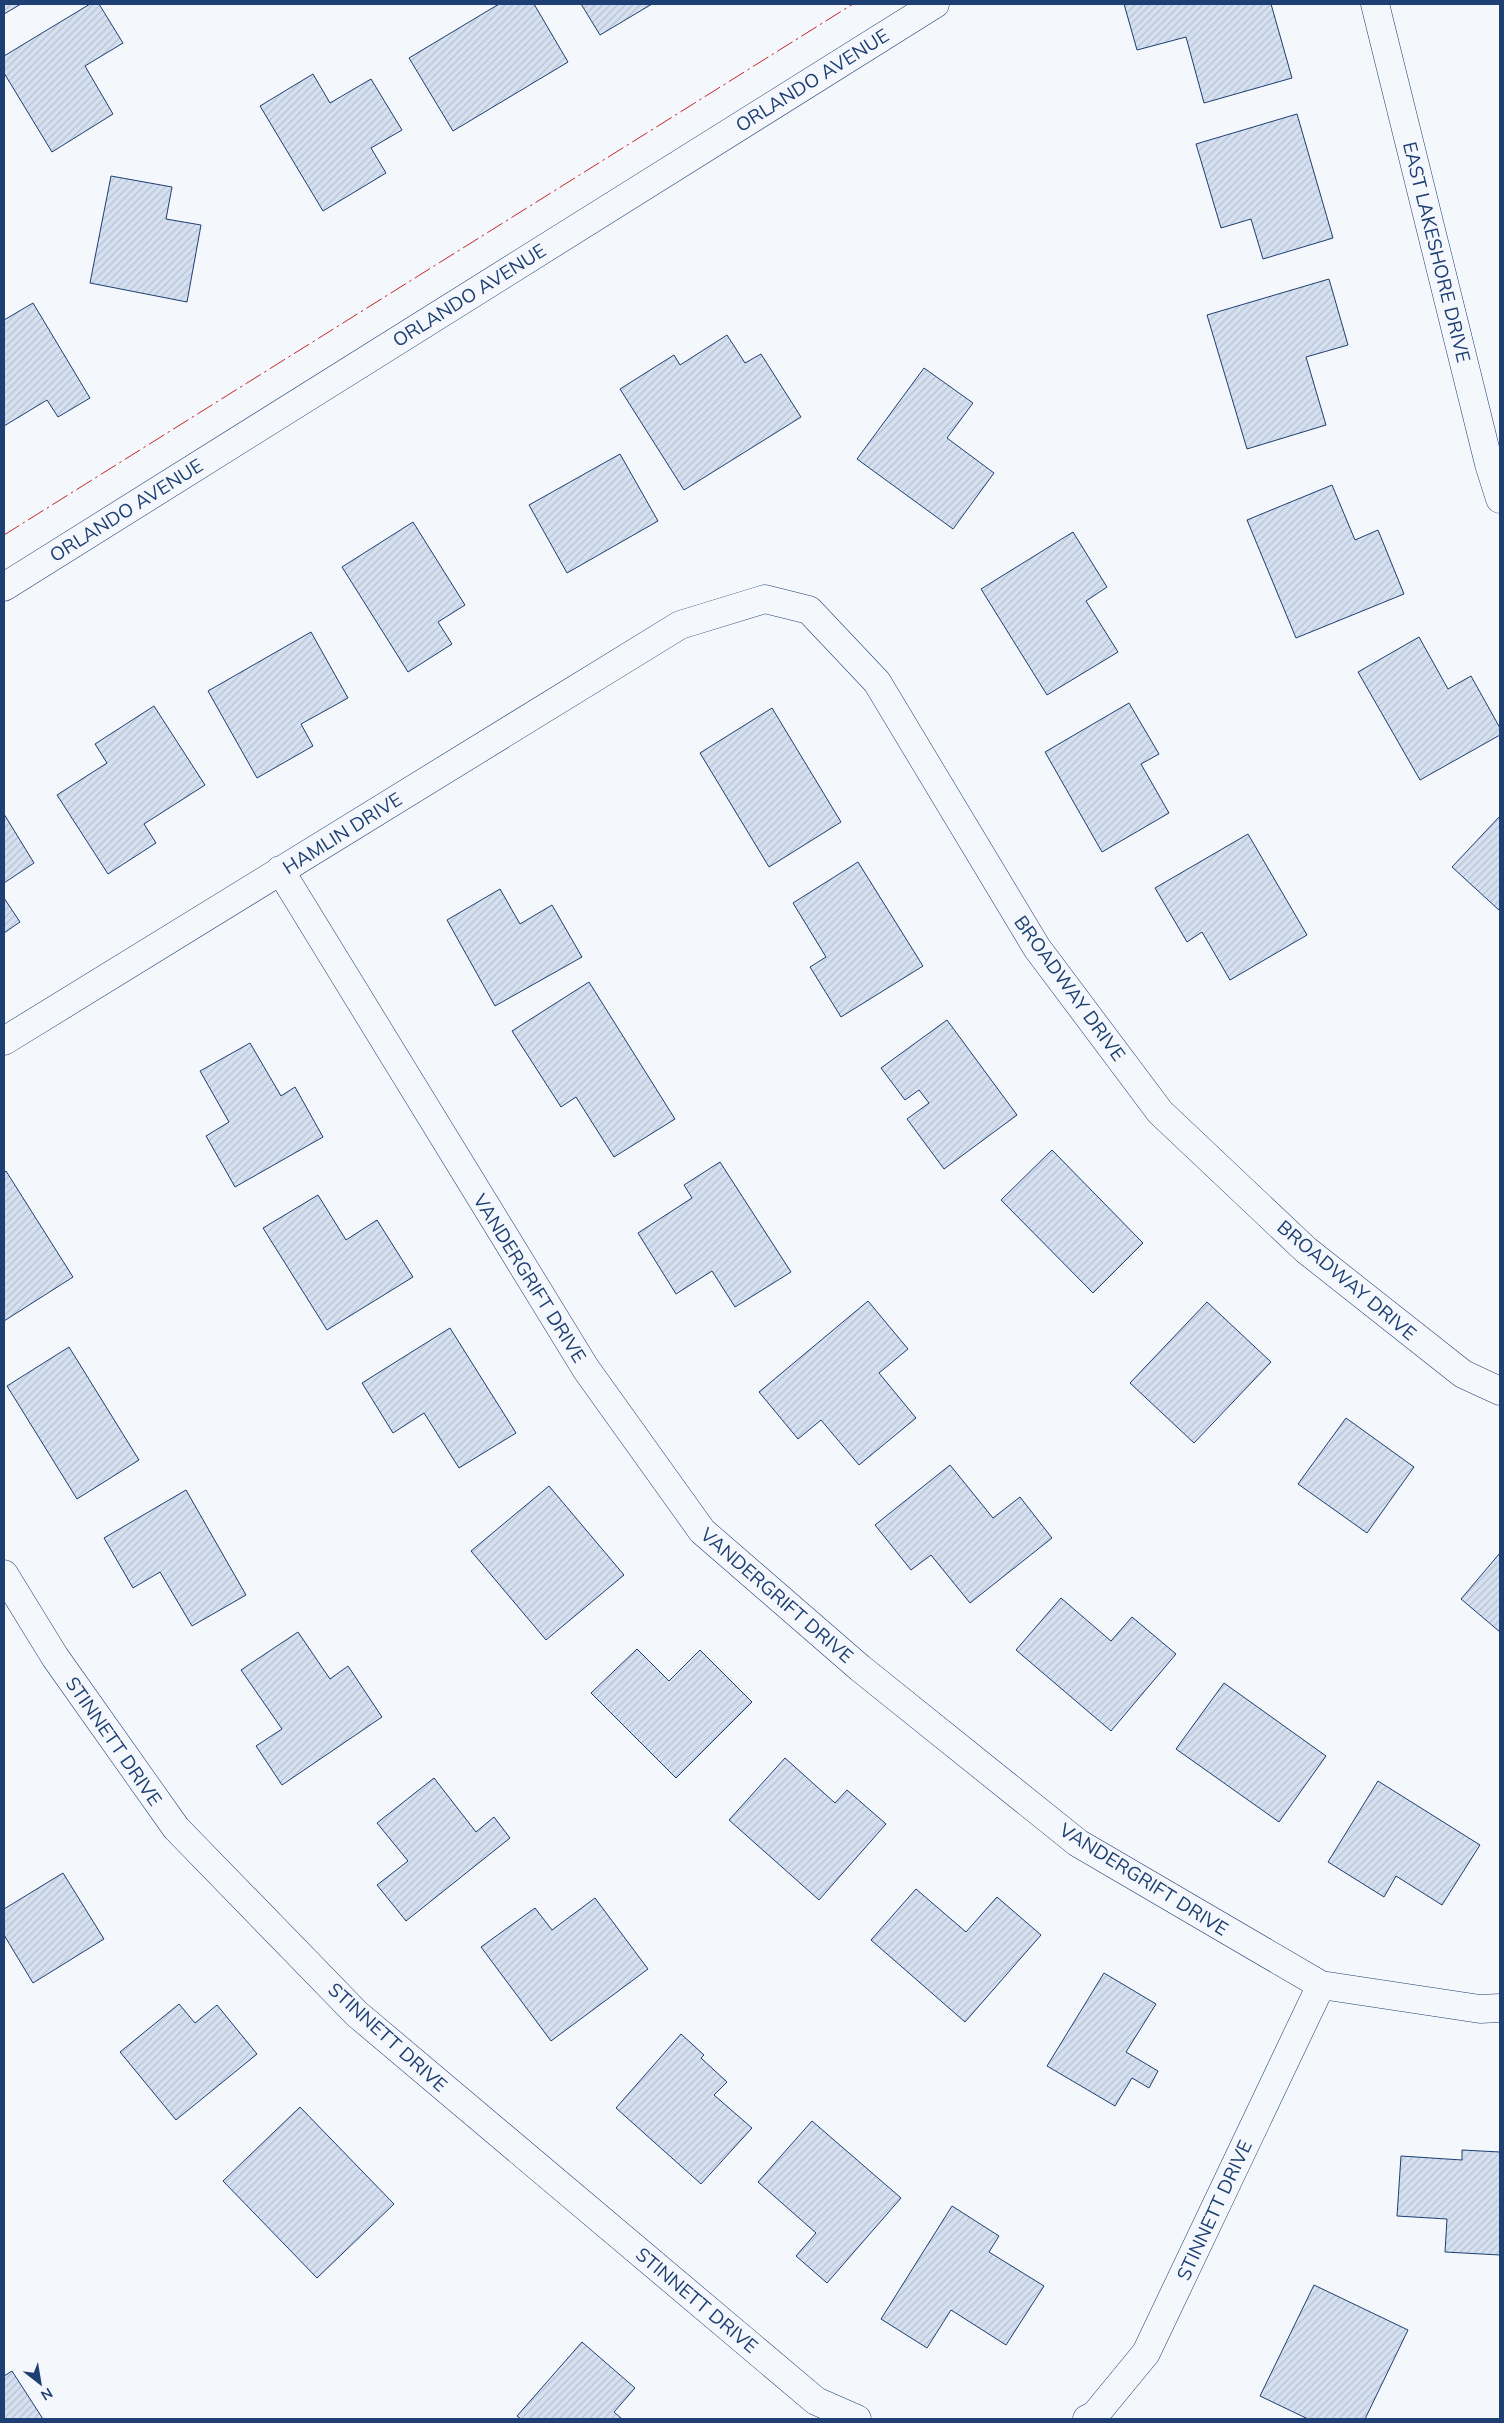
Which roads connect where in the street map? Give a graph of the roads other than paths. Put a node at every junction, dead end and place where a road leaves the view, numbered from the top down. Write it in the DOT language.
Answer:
graph roads {
  1 [pos="935,4"];
  2 [pos="1375,4"];
  3 [pos="1500,499"];
  4 [pos="4,587"];
  5 [pos="680,625"];
  6 [pos="280,870"];
  7 [pos="4,1040"];
  8 [pos="1500,1391"];
  9 [pos="4,1574"];
  10 [pos="1321,1985"];
  11 [pos="1500,2008"];
  12 [pos="811,2410"];
  13 [pos="857,2419"];
  14 [pos="1087,2419"];
  1 -- 4 [label="street, ORLANDO AVENUE"];
  2 -- 3 [label="street, EAST LAKESHORE DRIVE"];
  5 -- 6 [label="street, HAMLIN DRIVE"];
  5 -- 8 [label="street, BROADWAY DRIVE"];
  6 -- 7 [label="street, HAMLIN DRIVE"];
  6 -- 10 [label="street, VANDERGRIFT DRIVE"];
  9 -- 12 [label="street, STINNETT DRIVE"];
  10 -- 11 [label="street, VANDERGRIFT DRIVE"];
  10 -- 14 [label="street, STINNETT DRIVE"];
  12 -- 13 [label="street, STINNETT DRIVE"];
}
